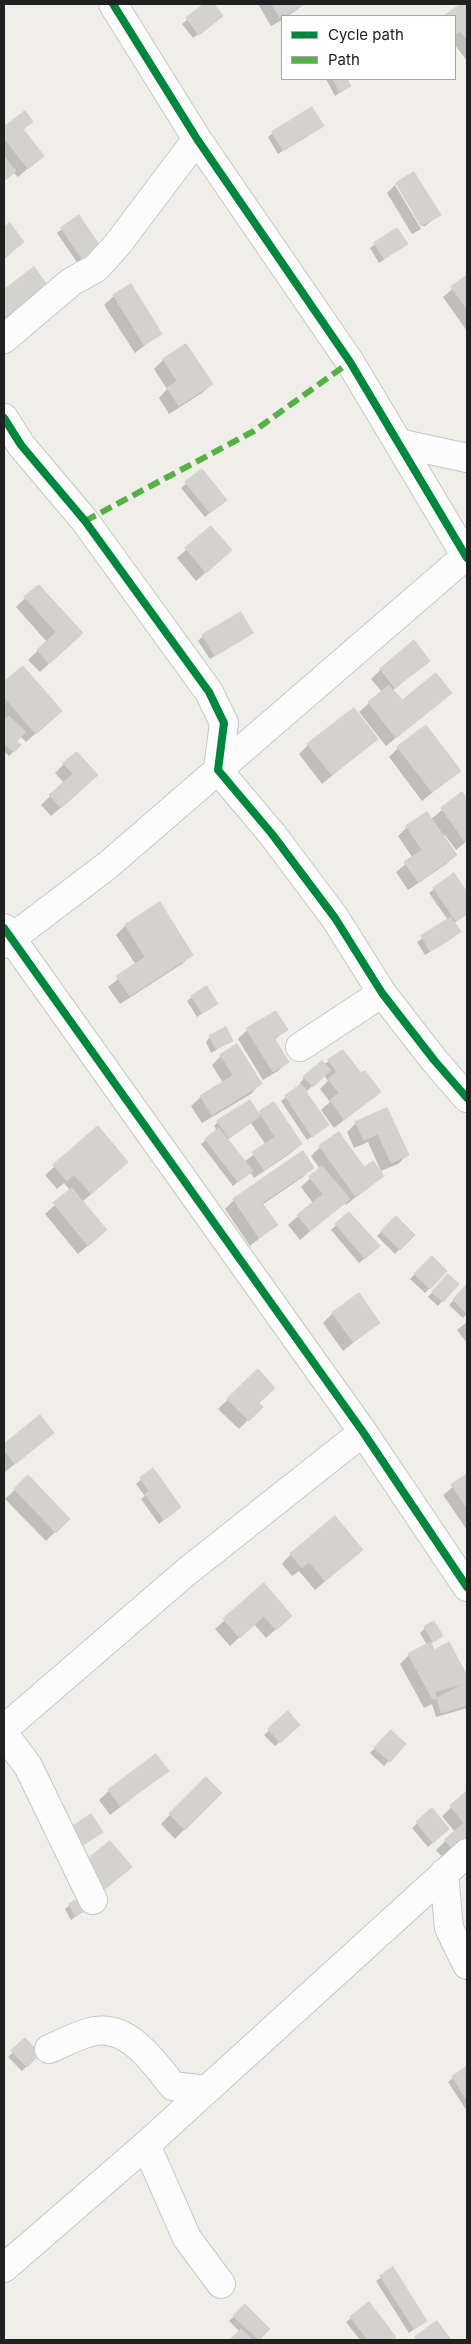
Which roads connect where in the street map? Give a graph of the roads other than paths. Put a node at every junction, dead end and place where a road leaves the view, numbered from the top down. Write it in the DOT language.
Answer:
graph roads {
  1 [pos="113,4"];
  2 [pos="197,140"];
  3 [pos="4,339"];
  4 [pos="4,418"];
  5 [pos="398,443"];
  6 [pos="467,458"];
  7 [pos="467,556"];
  8 [pos="218,770"];
  9 [pos="6,937"];
  10 [pos="382,994"];
  11 [pos="300,1047"];
  12 [pos="467,1098"];
  13 [pos="363,1432"];
  14 [pos="457,1556"];
  15 [pos="467,1587"];
  16 [pos="4,1728"];
  17 [pos="4,1734"];
  18 [pos="467,1853"];
  19 [pos="444,1873"];
  20 [pos="93,1900"];
  21 [pos="467,1965"];
  22 [pos="49,2049"];
  23 [pos="206,2090"];
  24 [pos="146,2145"];
  25 [pos="4,2268"];
  26 [pos="221,2284"];
  1 -- 2 [label="street"];
  2 -- 3 [label="street"];
  2 -- 5 [label="street"];
  4 -- 8 [label="street"];
  5 -- 6 [label="street"];
  5 -- 7 [label="street"];
  7 -- 8 [label="street"];
  8 -- 9 [label="street"];
  8 -- 10 [label="street"];
  9 -- 13 [label="street"];
  10 -- 11 [label="street"];
  10 -- 12 [label="street"];
  13 -- 14 [label="street"];
  13 -- 16 [label="street"];
  14 -- 15 [label="street"];
  17 -- 20 [label="street"];
  18 -- 19 [label="street"];
  19 -- 21 [label="street"];
  19 -- 23 [label="street"];
  22 -- 23 [label="street"];
  23 -- 24 [label="street"];
  24 -- 25 [label="street"];
  24 -- 26 [label="street"];
}
